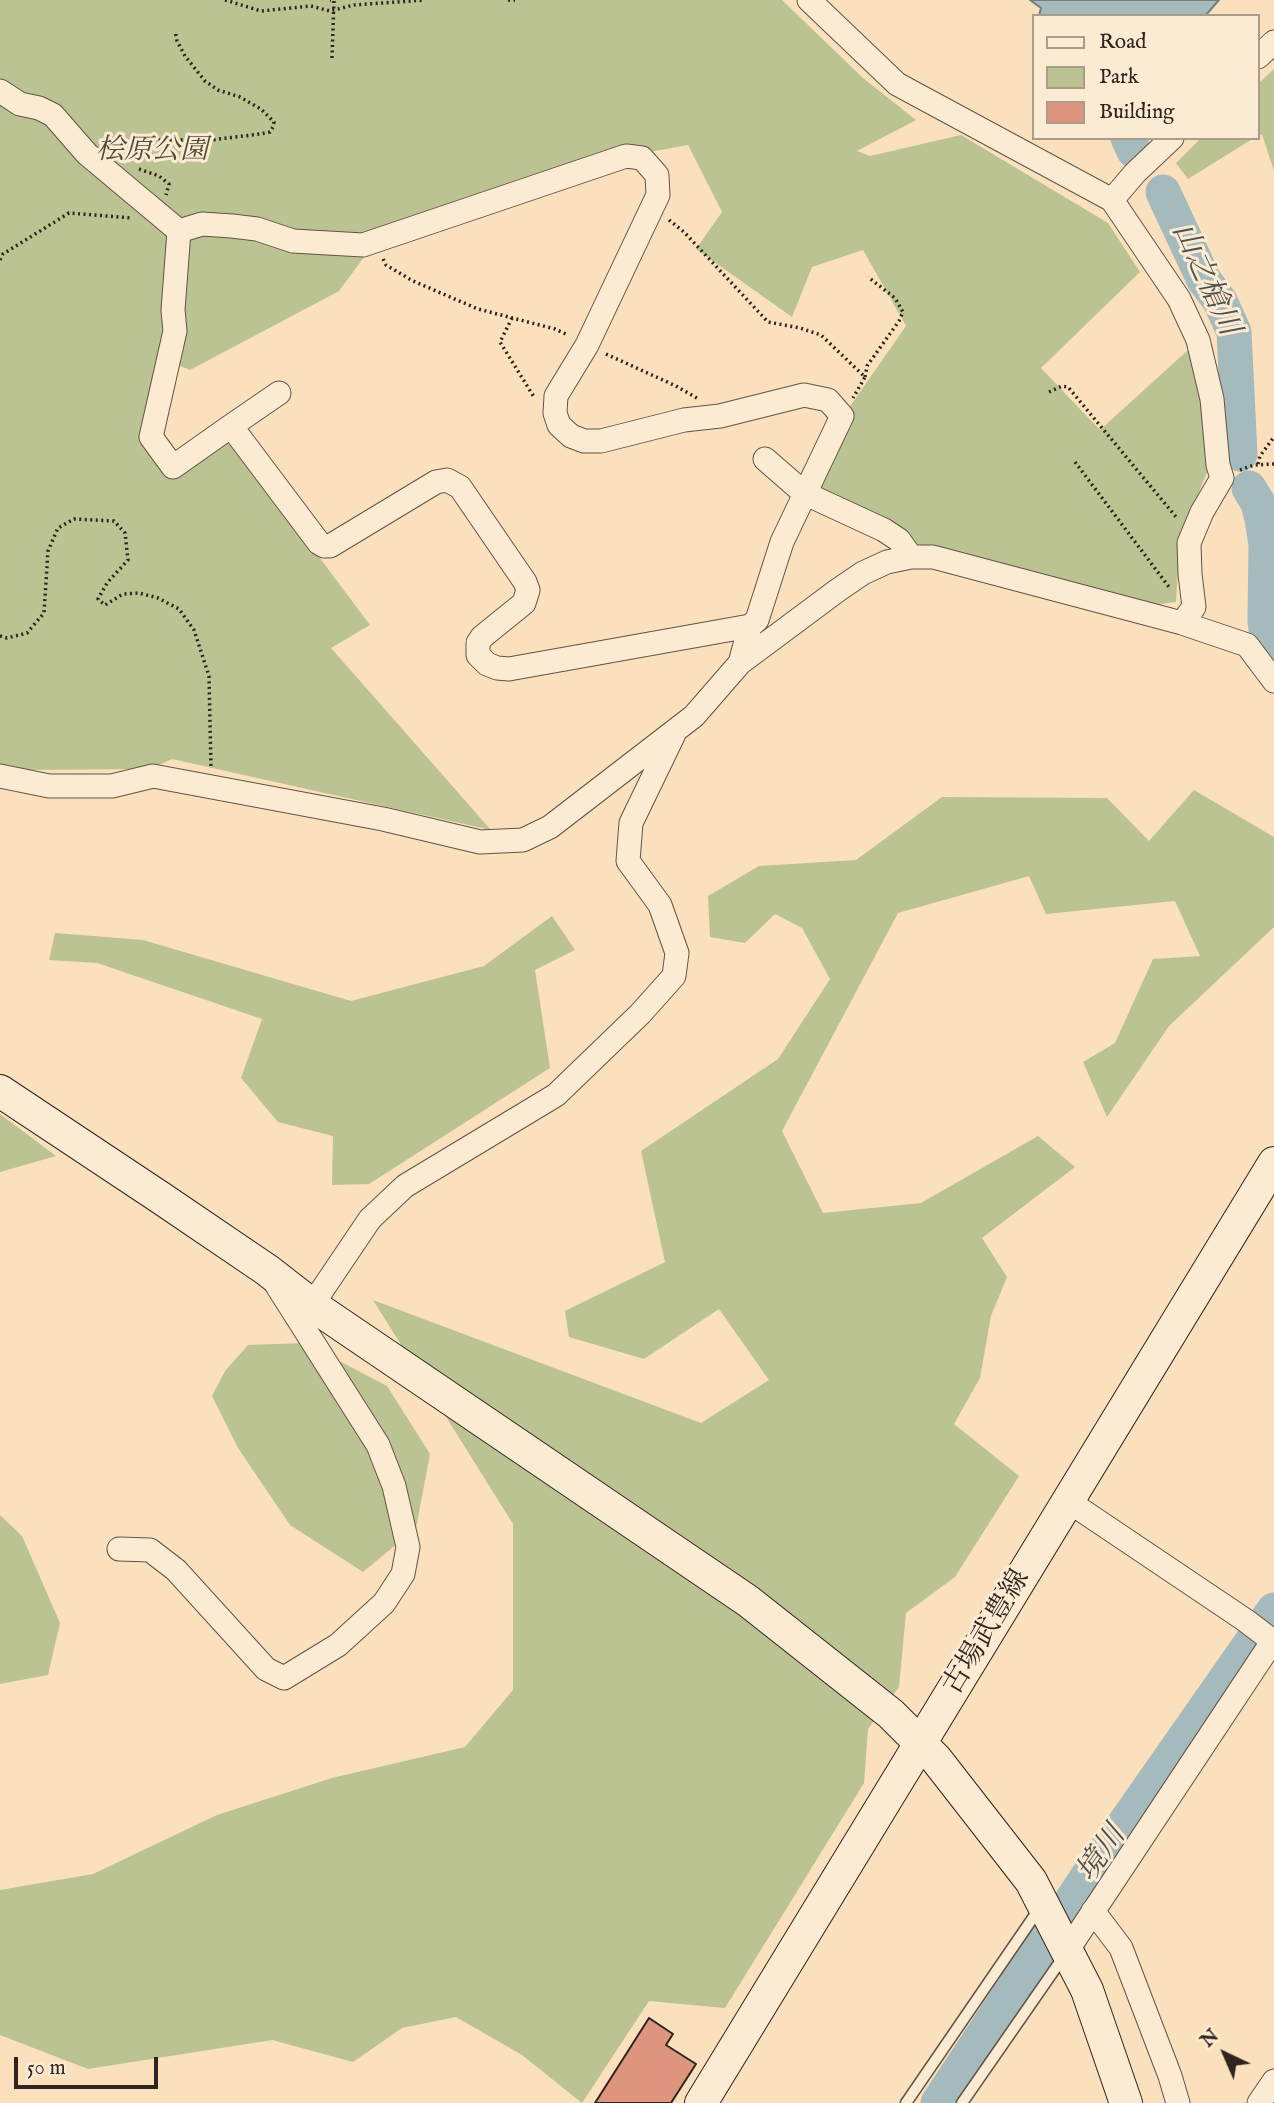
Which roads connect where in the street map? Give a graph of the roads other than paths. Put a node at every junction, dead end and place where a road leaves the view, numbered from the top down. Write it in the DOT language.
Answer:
graph roads {
  1 [pos="809,0"];
  2 [pos="1274,42"];
  3 [pos="1260,55"];
  4 [pos="0,91"];
  5 [pos="1170,140"];
  6 [pos="1112,200"];
  7 [pos="179,231"];
  8 [pos="279,393"];
  9 [pos="231,426"];
  10 [pos="765,459"];
  11 [pos="804,493"];
  12 [pos="911,557"];
  13 [pos="803,617"];
  14 [pos="754,623"];
  15 [pos="1182,623"];
  16 [pos="740,663"];
  17 [pos="1274,681"];
  18 [pos="677,728"];
  19 [pos="0,776"];
  20 [pos="0,1091"];
  21 [pos="1274,1163"];
  22 [pos="267,1270"];
  23 [pos="312,1305"];
  24 [pos="1068,1501"];
  25 [pos="119,1549"];
  26 [pos="1273,1640"];
  27 [pos="922,1743"];
  28 [pos="1043,1904"];
  29 [pos="1093,1911"];
  30 [pos="1067,1951"];
  31 [pos="1274,2081"];
  32 [pos="701,2103"];
  33 [pos="906,2103"];
  34 [pos="962,2103"];
  35 [pos="1126,2103"];
  36 [pos="1178,2103"];
  37 [pos="1259,2103"];
  1 -- 6 [label="street"];
  2 -- 3 [label="street"];
  4 -- 7 [label="street"];
  5 -- 6 [label="street"];
  6 -- 15 [label="street"];
  7 -- 9 [label="street"];
  7 -- 11 [label="street"];
  8 -- 9 [label="street"];
  9 -- 14 [label="street"];
  10 -- 11 [label="street"];
  11 -- 12 [label="street"];
  11 -- 14 [label="street"];
  12 -- 13 [label="street"];
  12 -- 15 [label="street"];
  13 -- 14 [label="street"];
  13 -- 16 [label="street"];
  14 -- 16 [label="street"];
  15 -- 17 [label="street"];
  16 -- 18 [label="street"];
  18 -- 19 [label="street"];
  18 -- 23 [label="street"];
  20 -- 22 [label="street"];
  21 -- 24 [label="street, 古場武豊線"];
  22 -- 23 [label="street"];
  22 -- 25 [label="street"];
  23 -- 27 [label="street"];
  24 -- 26 [label="street"];
  24 -- 27 [label="street, 古場武豊線"];
  26 -- 29 [label="street"];
  27 -- 28 [label="street"];
  27 -- 32 [label="street, 古場武豊線"];
  28 -- 30 [label="street"];
  28 -- 33 [label="lane"];
  29 -- 30 [label="street"];
  29 -- 36 [label="street"];
  30 -- 34 [label="lane"];
  30 -- 35 [label="street"];
  31 -- 37 [label="street"];
}
